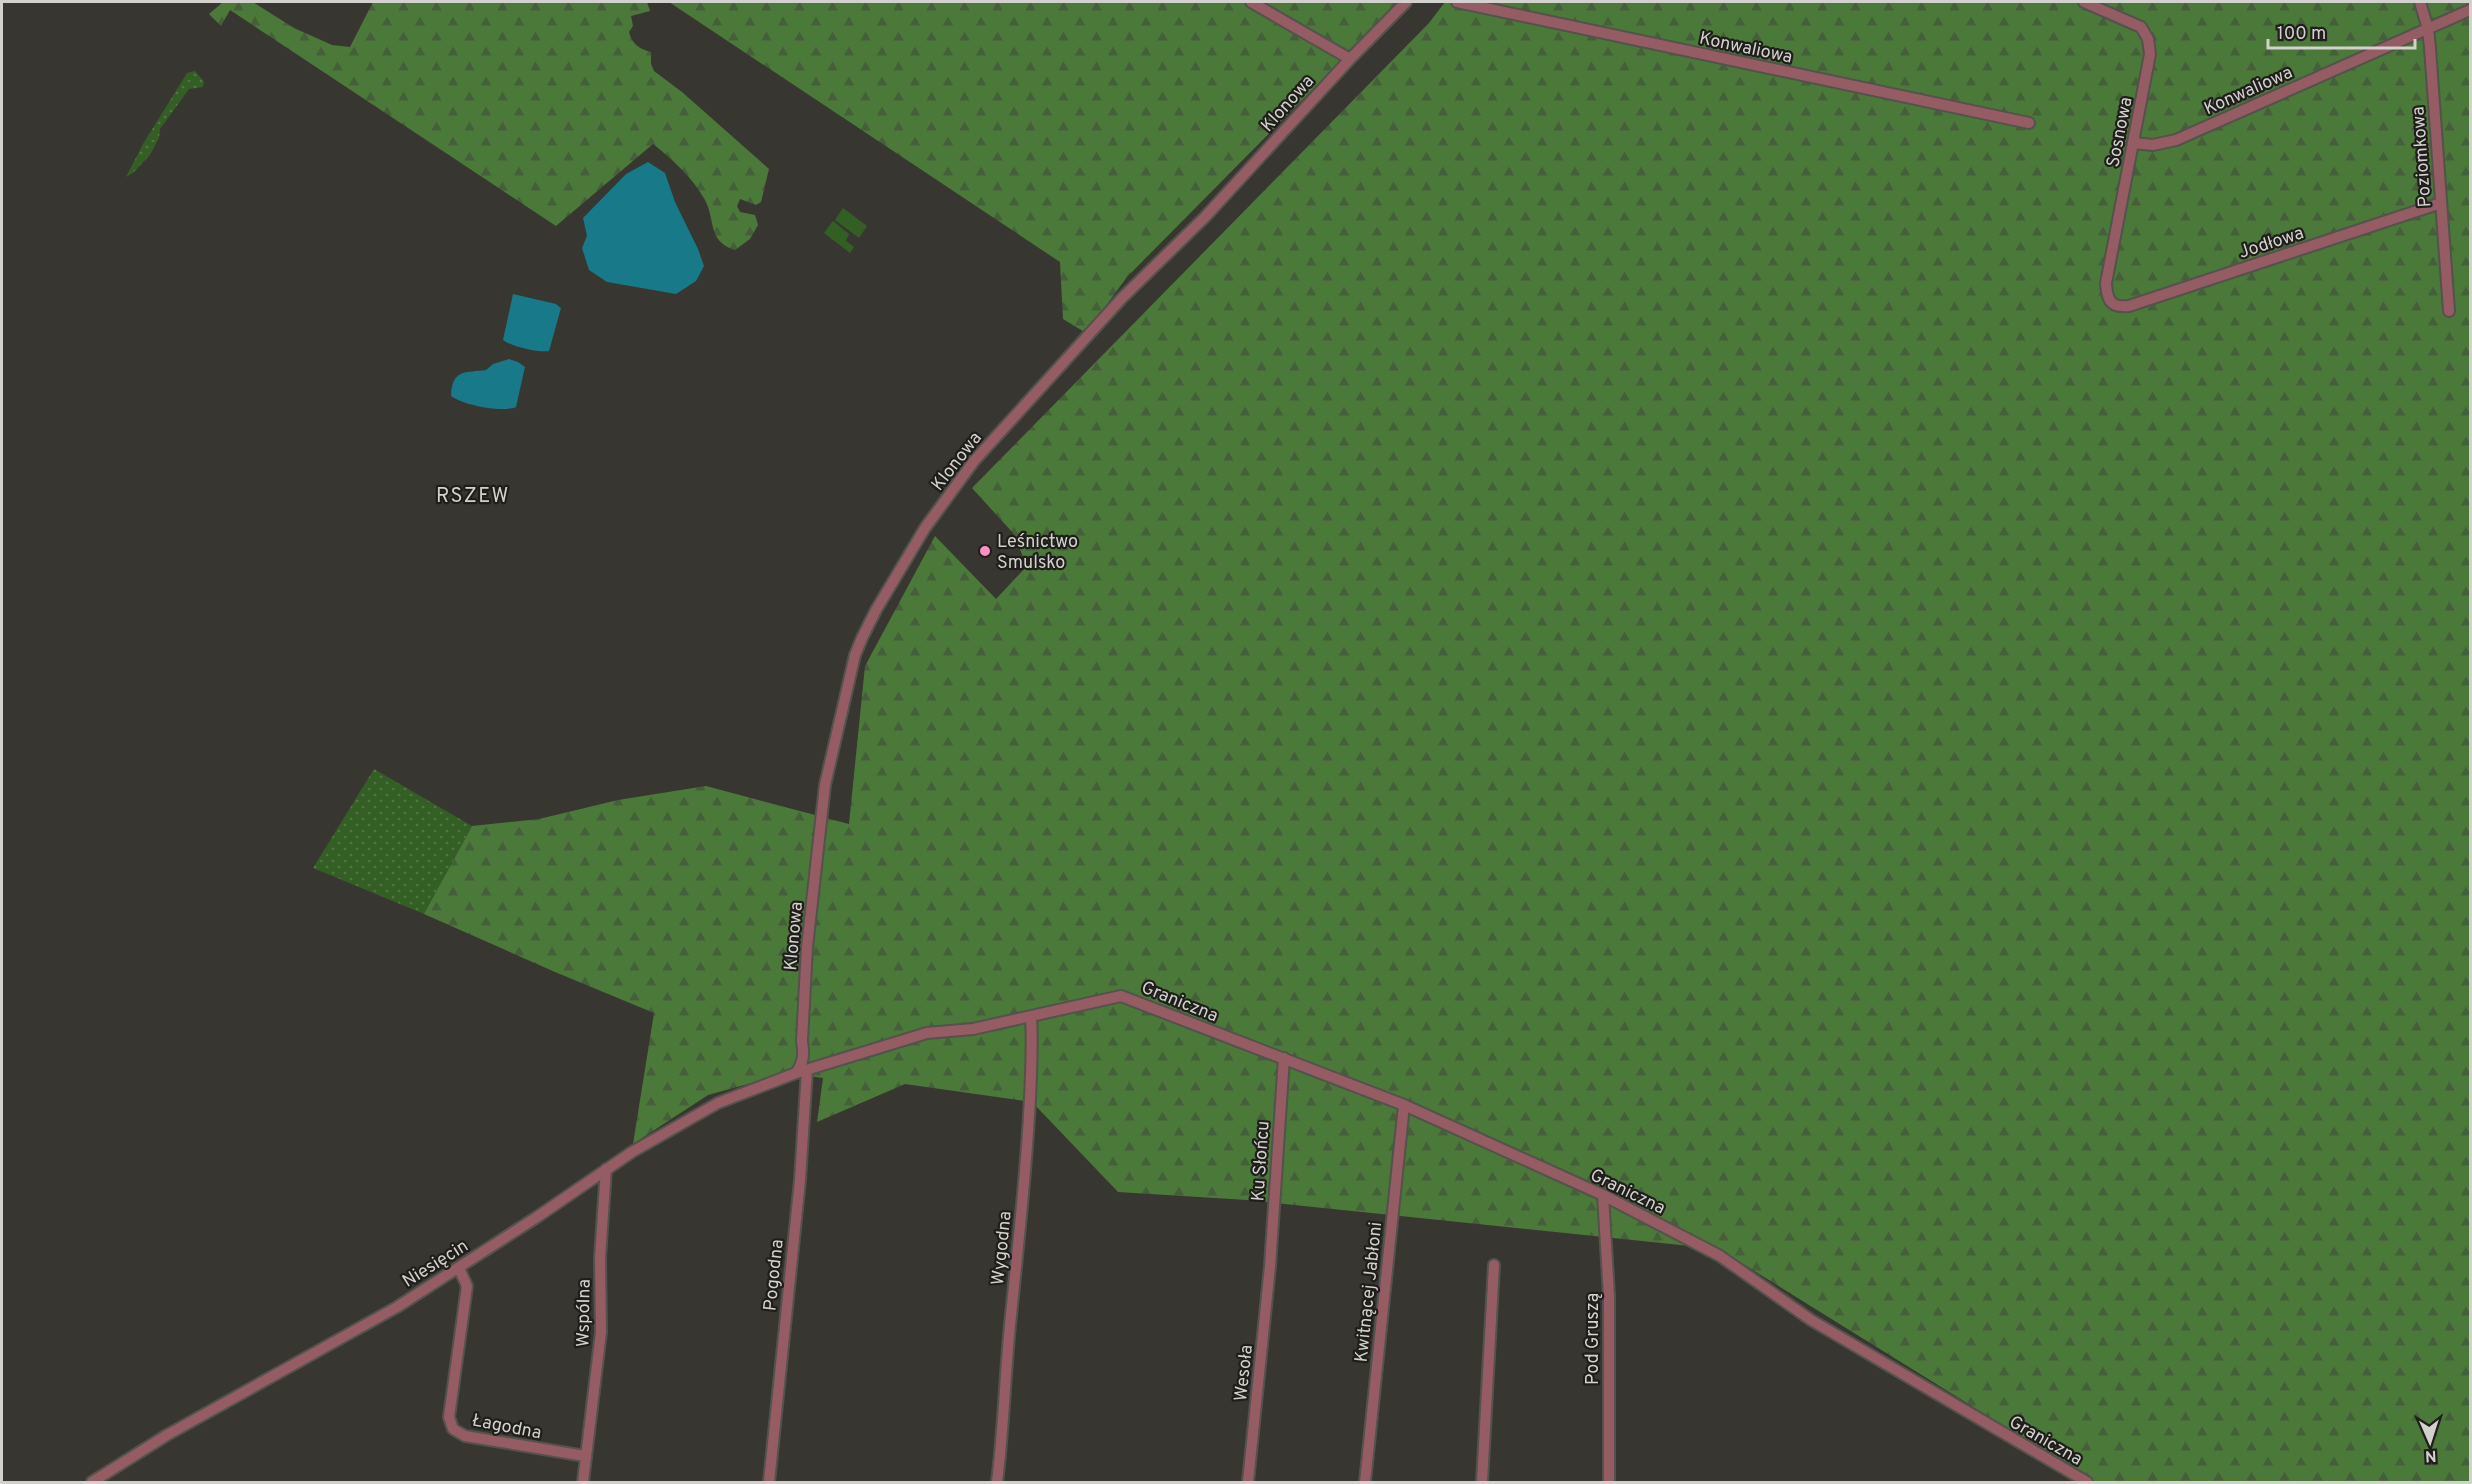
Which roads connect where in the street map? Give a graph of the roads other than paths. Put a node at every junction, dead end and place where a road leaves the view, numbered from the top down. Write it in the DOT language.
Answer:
graph roads {
  1 [pos="1251,2"];
  2 [pos="1406,2"];
  3 [pos="1456,2"];
  4 [pos="2084,2"];
  5 [pos="2420,2"];
  6 [pos="2470,10"];
  7 [pos="2428,29"];
  8 [pos="1350,59"];
  9 [pos="2029,123"];
  10 [pos="2134,143"];
  11 [pos="2440,203"];
  12 [pos="2112,304"];
  13 [pos="2449,311"];
  14 [pos="1121,996"];
  15 [pos="1030,1016"];
  16 [pos="1284,1058"];
  17 [pos="801,1072"];
  18 [pos="1404,1106"];
  19 [pos="606,1169"];
  20 [pos="1603,1195"];
  21 [pos="1494,1265"];
  22 [pos="1270,1266"];
  23 [pos="459,1268"];
  24 [pos="585,1456"];
  25 [pos="92,1482"];
  26 [pos="583,1482"];
  27 [pos="769,1482"];
  28 [pos="997,1482"];
  29 [pos="1248,1482"];
  30 [pos="1365,1482"];
  31 [pos="1482,1482"];
  32 [pos="1609,1482"];
  33 [pos="2087,1482"];
  1 -- 8 [label="street"];
  2 -- 8 [label="street, Klonowa"];
  3 -- 9 [label="street, Konwaliowa"];
  4 -- 10 [label="street, Sosnowa"];
  5 -- 7 [label="street, Poziomkowa"];
  6 -- 7 [label="street, Konwaliowa"];
  7 -- 10 [label="street, Konwaliowa"];
  7 -- 11 [label="street, Poziomkowa"];
  8 -- 17 [label="street, Klonowa"];
  10 -- 12 [label="street, Sosnowa"];
  11 -- 12 [label="street, Jodłowa"];
  11 -- 13 [label="street, Poziomkowa"];
  14 -- 15 [label="street, Niesięcin"];
  14 -- 16 [label="street, Graniczna"];
  15 -- 17 [label="street, Niesięcin"];
  15 -- 28 [label="street, Wygodna"];
  16 -- 18 [label="street, Graniczna"];
  16 -- 22 [label="street, Ku Słońcu"];
  17 -- 19 [label="street, Niesięcin"];
  17 -- 27 [label="street, Pogodna"];
  18 -- 20 [label="street, Graniczna"];
  18 -- 30 [label="street, Kwitnącej Jabłoni"];
  19 -- 23 [label="street, Niesięcin"];
  19 -- 24 [label="street, Wspólna"];
  20 -- 32 [label="street, Pod Gruszą"];
  20 -- 33 [label="street, Graniczna"];
  21 -- 31 [label="street"];
  22 -- 29 [label="street, Wesoła"];
  23 -- 24 [label="street, Łagodna"];
  23 -- 25 [label="street, Niesięcin"];
  24 -- 26 [label="street"];
}
